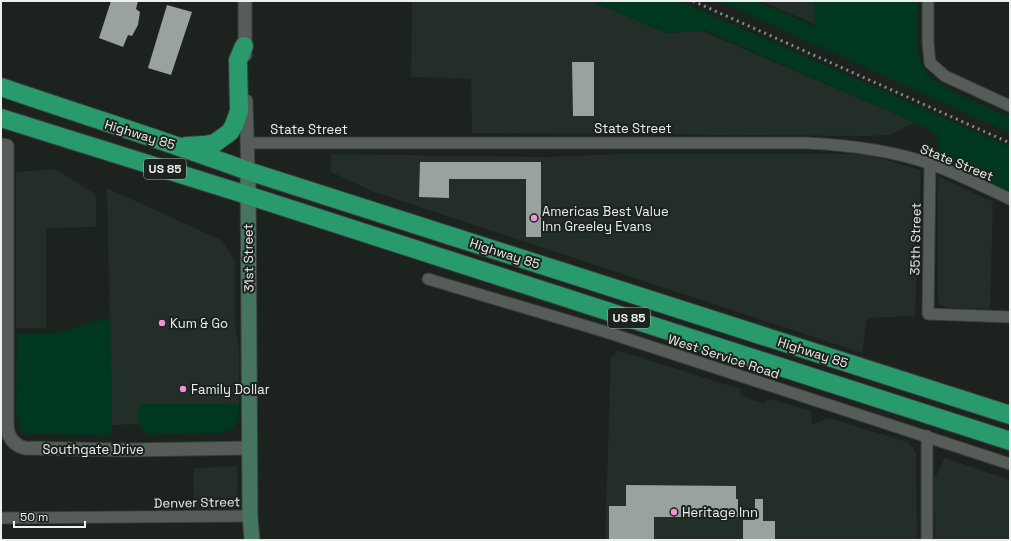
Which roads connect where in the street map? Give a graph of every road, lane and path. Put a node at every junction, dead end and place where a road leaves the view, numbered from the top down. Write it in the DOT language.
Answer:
graph roads {
  1 [pos="245,1"];
  2 [pos="928,1"];
  3 [pos="244,46"];
  4 [pos="1,88"];
  5 [pos="1010,106"];
  6 [pos="1,118"];
  7 [pos="247,143"];
  8 [pos="178,145"];
  9 [pos="4,146"];
  10 [pos="930,164"];
  11 [pos="248,171"];
  12 [pos="247,195"];
  13 [pos="1010,199"];
  14 [pos="428,279"];
  15 [pos="1010,317"];
  16 [pos="4,369"];
  17 [pos="1010,415"];
  18 [pos="928,436"];
  19 [pos="1010,441"];
  20 [pos="250,448"];
  21 [pos="1010,464"];
  22 [pos="250,516"];
  23 [pos="1,518"];
  24 [pos="252,540"];
  25 [pos="927,540"];
  1 -- 3 [label="street, 31st Street"];
  2 -- 5 [label="street"];
  3 -- 7 [label="street, 31st Street"];
  3 -- 8 [label="highway"];
  4 -- 8 [label="highway, Highway 85 / US 85"];
  6 -- 12 [label="highway, Highway 85 / US 85"];
  7 -- 10 [label="street, State Street"];
  7 -- 11 [label="street, 31st Street"];
  8 -- 11 [label="highway, Highway 85 / US 85"];
  9 -- 16 [label="street, Southgate Drive"];
  10 -- 13 [label="street, State Street"];
  10 -- 15 [label="street, 35th Street"];
  11 -- 12 [label="main road, 31st Street"];
  11 -- 17 [label="highway, Highway 85 / US 85"];
  12 -- 19 [label="highway, Highway 85 / US 85"];
  12 -- 20 [label="main road, 31st Street"];
  14 -- 18 [label="street, West Service Road"];
  16 -- 20 [label="street, Southgate Drive"];
  18 -- 21 [label="street, West Service Road"];
  18 -- 25 [label="street"];
  20 -- 22 [label="main road, 31st Street"];
  22 -- 23 [label="street, Denver Street"];
  22 -- 24 [label="main road, 31st Street"];
}
